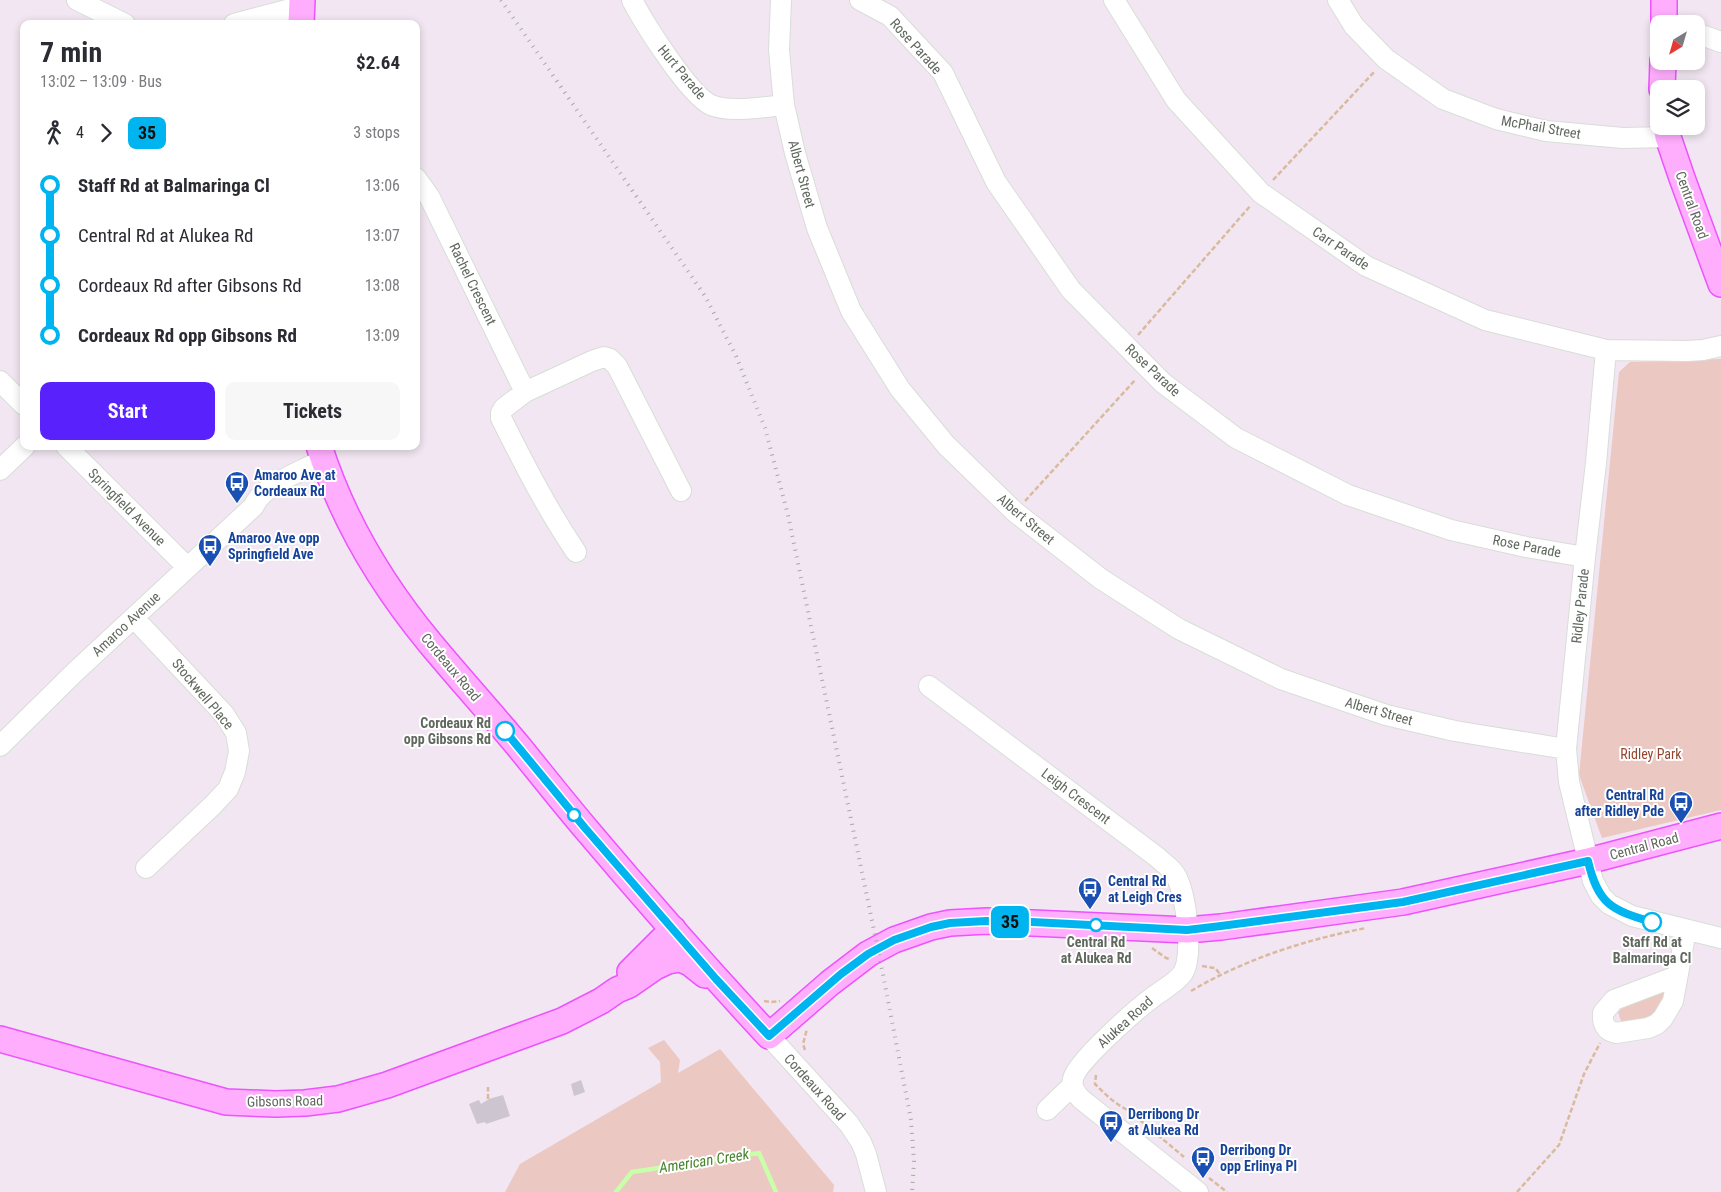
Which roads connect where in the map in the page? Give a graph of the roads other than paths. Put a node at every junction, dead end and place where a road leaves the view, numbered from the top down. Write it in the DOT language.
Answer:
graph roads {
  1 [pos="76,0"];
  2 [pos="632,0"];
  3 [pos="781,0"];
  4 [pos="860,0"];
  5 [pos="1114,0"];
  6 [pos="1338,0"];
  7 [pos="1664,0"];
  8 [pos="302,10"];
  9 [pos="1664,15"];
  10 [pos="117,20"];
  11 [pos="253,20"];
  12 [pos="1705,36"];
  13 [pos="1721,42"];
  14 [pos="784,105"];
  15 [pos="1650,134"];
  16 [pos="1668,135"];
  17 [pos="420,184"];
  18 [pos="1721,284"];
  19 [pos="1721,346"];
  20 [pos="1606,350"];
  21 [pos="0,381"];
  22 [pos="525,392"];
  23 [pos="20,400"];
  24 [pos="21,450"];
  25 [pos="70,450"];
  26 [pos="323,459"];
  27 [pos="0,470"];
  28 [pos="681,491"];
  29 [pos="576,552"];
  30 [pos="1585,557"];
  31 [pos="187,567"];
  32 [pos="134,618"];
  33 [pos="929,686"];
  34 [pos="0,746"];
  35 [pos="1566,749"];
  36 [pos="1721,826"];
  37 [pos="1588,861"];
  38 [pos="146,868"];
  39 [pos="674,929"];
  40 [pos="1187,930"];
  41 [pos="1686,930"];
  42 [pos="1721,938"];
  43 [pos="1677,976"];
  44 [pos="617,990"];
  45 [pos="739,1004"];
  46 [pos="769,1036"];
  47 [pos="0,1039"];
  48 [pos="1073,1085"];
  49 [pos="1046,1110"];
  50 [pos="1202,1183"];
  51 [pos="876,1192"];
  1 -- 10 [label="street"];
  2 -- 14 [label="street, Hurt Parade"];
  3 -- 14 [label="street, Albert Street"];
  4 -- 30 [label="street, Rose Parade"];
  5 -- 20 [label="street, Carr Parade"];
  6 -- 15 [label="street, McPhail Street"];
  7 -- 9 [label="main road"];
  8 -- 11 [label="street"];
  12 -- 13 [label="street"];
  14 -- 35 [label="street, Albert Street"];
  16 -- 18 [label="main road, Central Road"];
  17 -- 22 [label="street, Rachel Crescent"];
  19 -- 20 [label="street, Carr Parade"];
  20 -- 30 [label="street, Ridley Parade"];
  21 -- 23 [label="street"];
  22 -- 28 [label="street"];
  22 -- 29 [label="street"];
  24 -- 27 [label="street"];
  25 -- 31 [label="street, Springfield Avenue"];
  26 -- 31 [label="street, Amaroo Avenue"];
  26 -- 39 [label="main road, Cordeaux Road"];
  30 -- 35 [label="street, Ridley Parade"];
  31 -- 32 [label="street, Amaroo Avenue"];
  32 -- 34 [label="street, Amaroo Avenue"];
  32 -- 38 [label="street, Stockwell Place"];
  33 -- 40 [label="street, Leigh Crescent"];
  35 -- 37 [label="street, Ridley Parade"];
  36 -- 37 [label="main road, Central Road"];
  37 -- 40 [label="main road, Central Road"];
  37 -- 41 [label="street, Ridley Parade"];
  39 -- 44 [label="main road, Gibsons Road"];
  39 -- 45 [label="main road, Cordeaux Road"];
  40 -- 46 [label="main road, Central Road"];
  40 -- 48 [label="street, Alukea Road"];
  41 -- 42 [label="street, Ridley Parade"];
  41 -- 43 [label="street"];
  43 -- 43 [label="street"];
  44 -- 45 [label="main road, Gibsons Road"];
  44 -- 47 [label="main road, Gibsons Road"];
  45 -- 46 [label="main road, Cordeaux Road"];
  46 -- 51 [label="street, Cordeaux Road"];
  48 -- 49 [label="street, Alukea Road"];
  48 -- 50 [label="street"];
}
